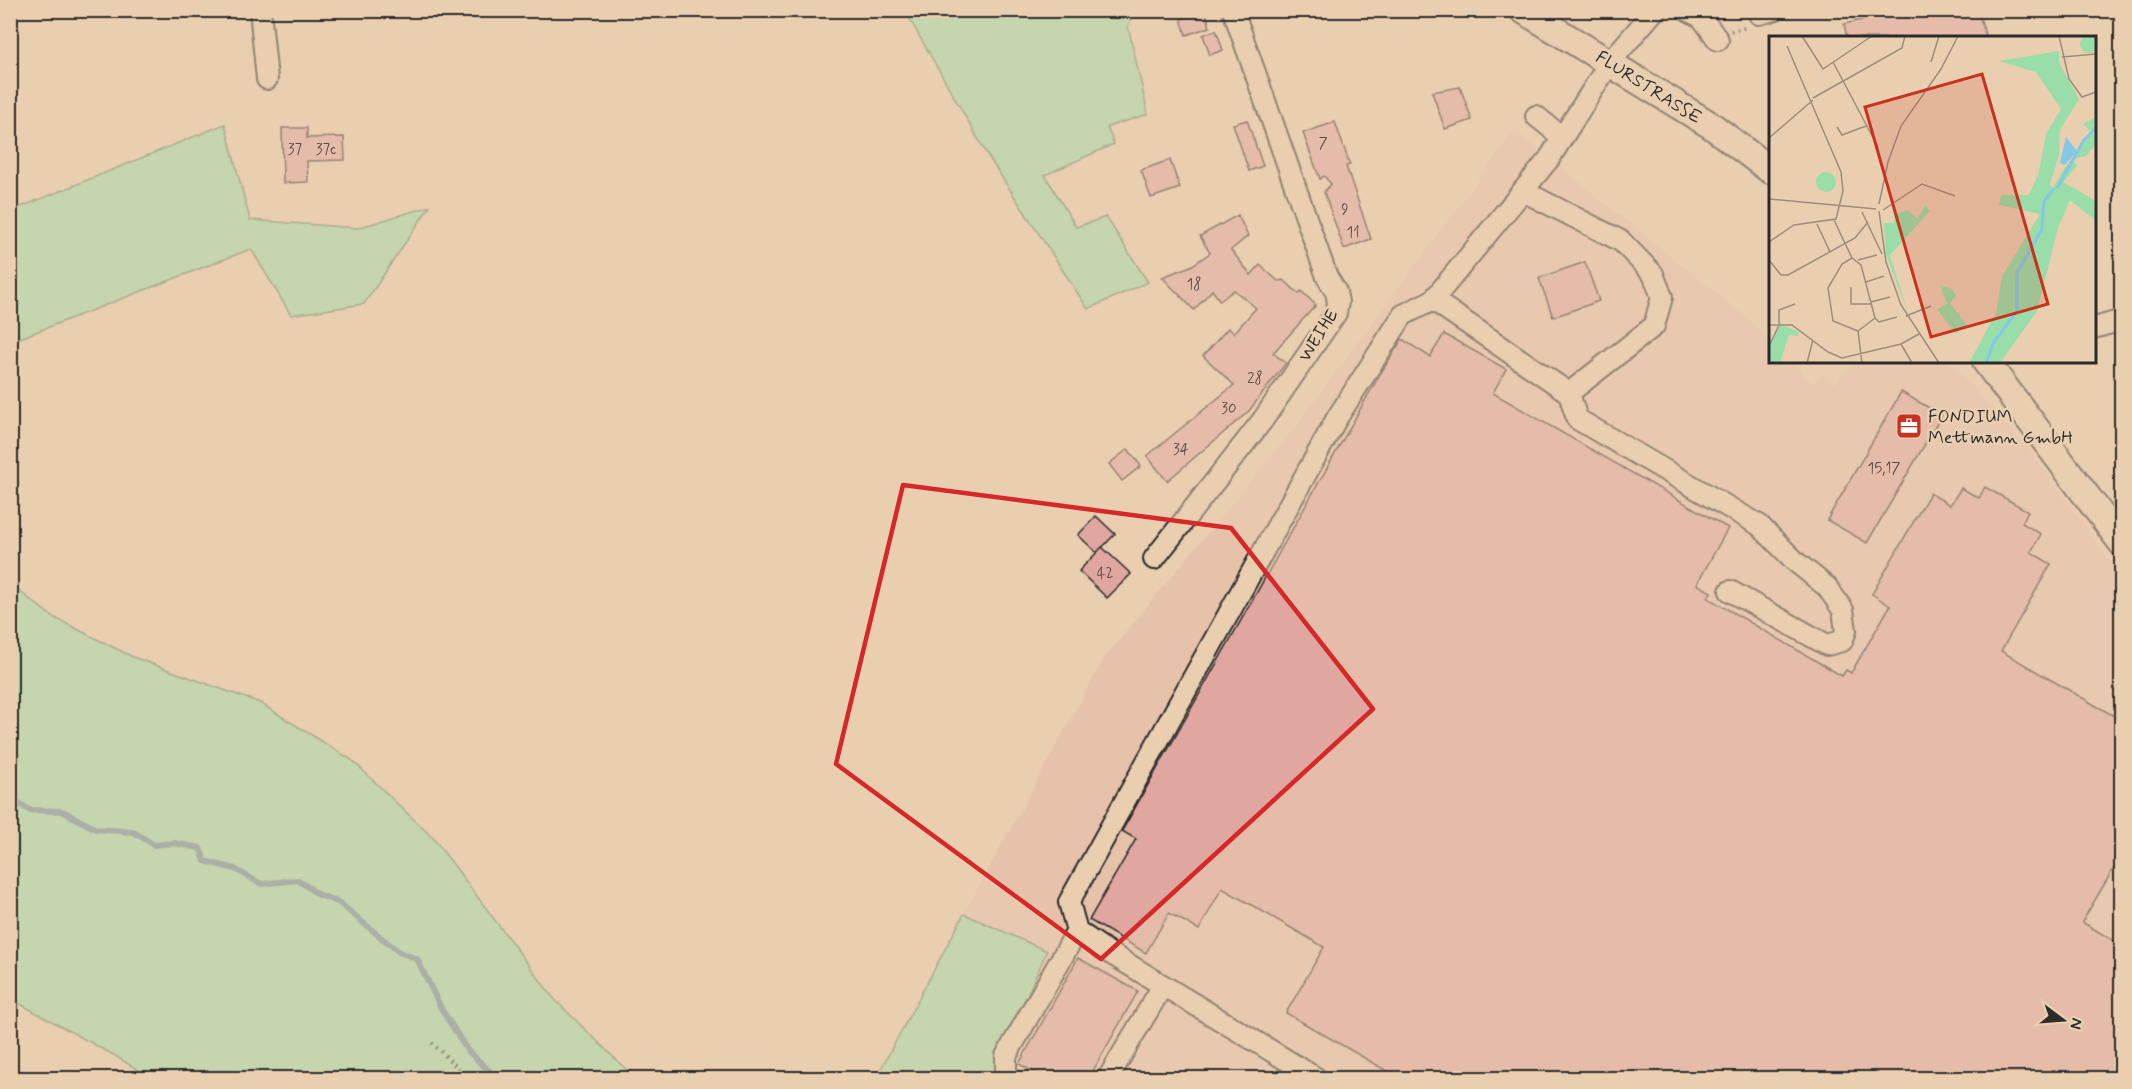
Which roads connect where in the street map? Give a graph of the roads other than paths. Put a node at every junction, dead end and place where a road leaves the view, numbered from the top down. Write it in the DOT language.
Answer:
graph roads {
  1 [pos="260,10"];
  2 [pos="1233,10"];
  3 [pos="1523,10"];
  4 [pos="1655,10"];
  5 [pos="1688,10"];
  6 [pos="1718,40"];
  7 [pos="1610,62"];
  8 [pos="267,79"];
  9 [pos="1536,116"];
  10 [pos="1562,136"];
  11 [pos="1769,169"];
  12 [pos="1523,191"];
  13 [pos="1433,300"];
  14 [pos="2121,320"];
  15 [pos="2096,327"];
  16 [pos="1991,363"];
  17 [pos="1569,393"];
  18 [pos="2121,543"];
  19 [pos="1154,559"];
  20 [pos="1730,591"];
  21 [pos="1077,931"];
  22 [pos="1162,987"];
  23 [pos="1011,1078"];
  24 [pos="1108,1078"];
  25 [pos="1316,1078"];
  1 -- 8 [label="street"];
  2 -- 19 [label="street, WEIHE"];
  3 -- 7 [label="main road, FLURSTRASSE"];
  4 -- 7 [label="street"];
  5 -- 6 [label="street"];
  7 -- 10 [label="street"];
  7 -- 11 [label="main road, FLURSTRASSE"];
  9 -- 10 [label="street"];
  10 -- 12 [label="street"];
  12 -- 13 [label="street"];
  12 -- 17 [label="street"];
  13 -- 17 [label="street"];
  13 -- 21 [label="street"];
  14 -- 15 [label="street"];
  16 -- 18 [label="main road"];
  17 -- 20 [label="street"];
  21 -- 22 [label="street"];
  21 -- 23 [label="street"];
  22 -- 24 [label="street"];
  22 -- 25 [label="street"];
}
